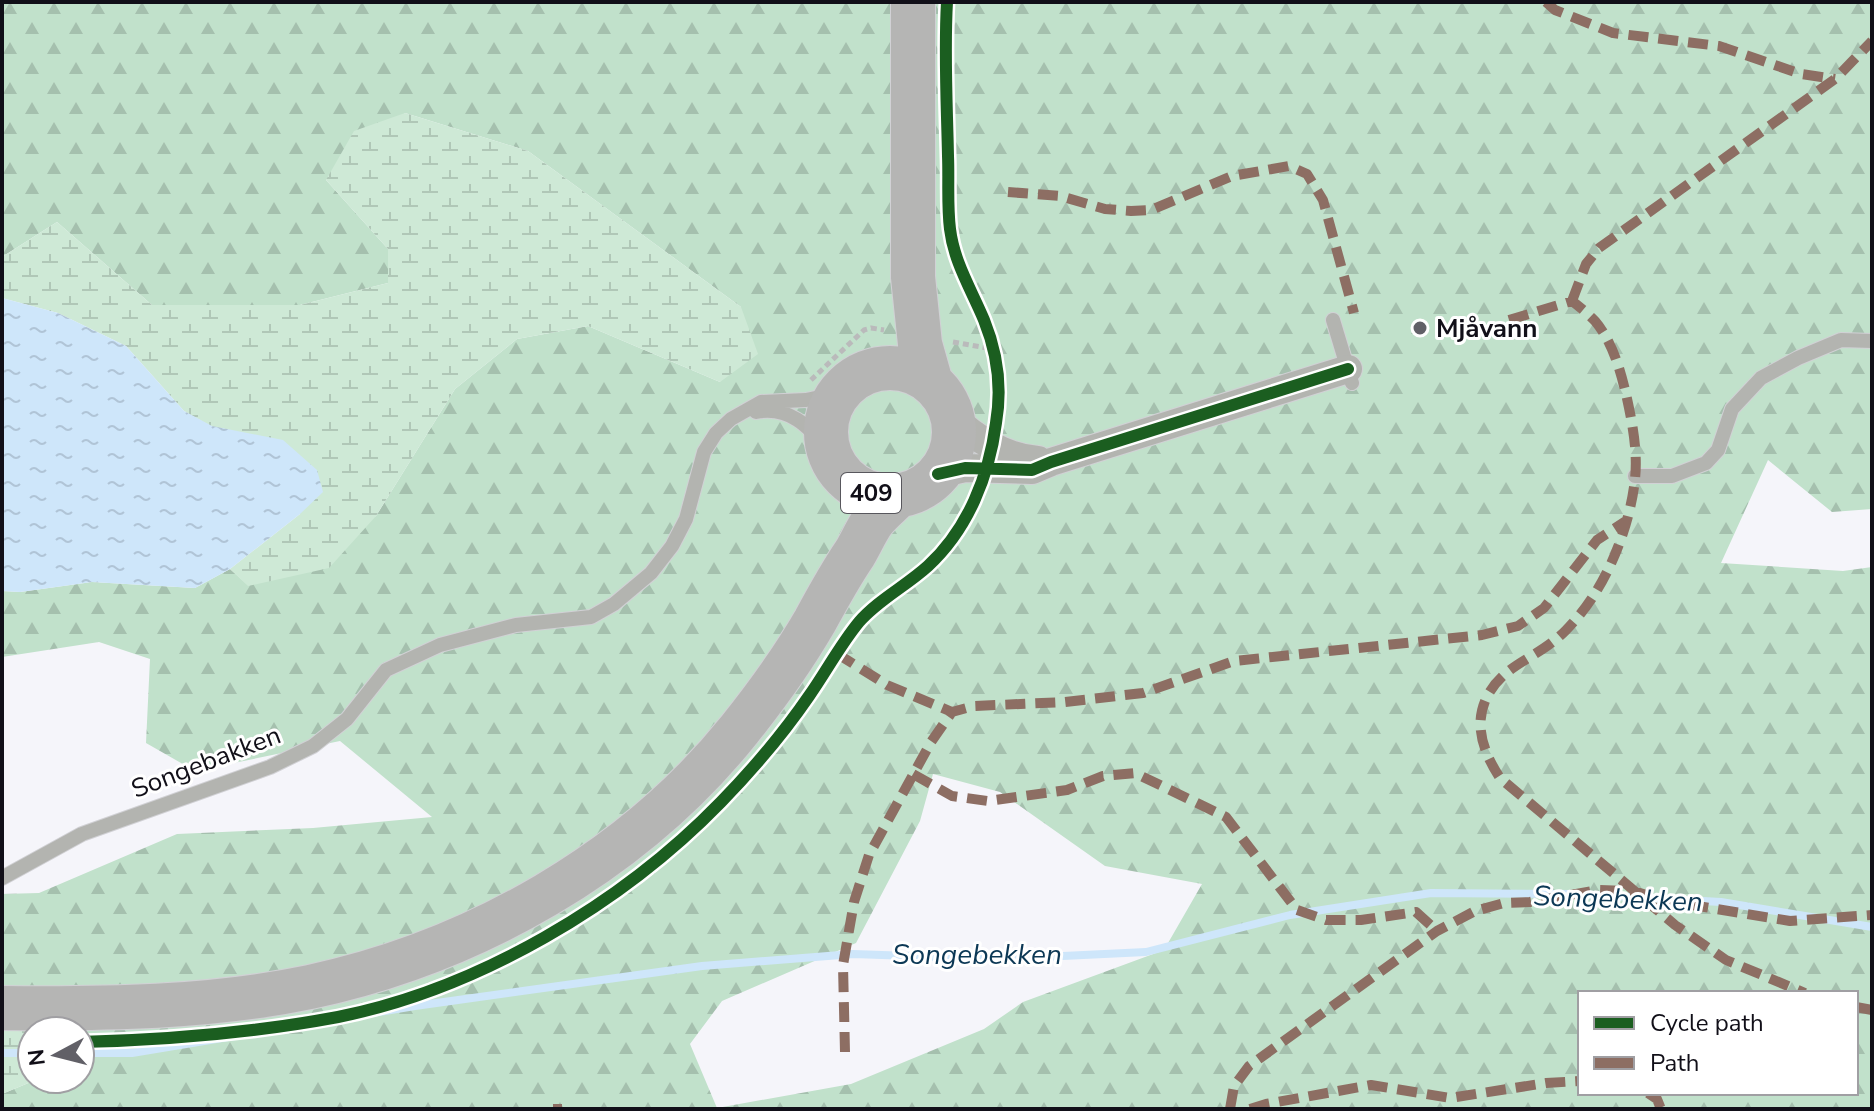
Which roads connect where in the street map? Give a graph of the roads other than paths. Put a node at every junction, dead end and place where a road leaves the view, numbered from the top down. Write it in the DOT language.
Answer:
graph roads {
  1 [pos="913,2"];
  2 [pos="913,277"];
  3 [pos="1333,320"];
  4 [pos="1872,341"];
  5 [pos="1350,376"];
  6 [pos="855,382"];
  7 [pos="942,400"];
  8 [pos="739,414"];
  9 [pos="1051,462"];
  10 [pos="837,463"];
  11 [pos="938,474"];
  12 [pos="1635,476"];
  13 [pos="899,495"];
  14 [pos="839,575"];
  15 [pos="2,878"];
  16 [pos="2,1008"];
  1 -- 2 [label="main road, 409"];
  2 -- 6 [label="main road, 409"];
  2 -- 7 [label="main road, 409"];
  3 -- 5 [label="lane"];
  4 -- 12 [label="lane"];
  5 -- 9 [label="street"];
  6 -- 7 [label="main road"];
  6 -- 8 [label="lane"];
  6 -- 10 [label="main road, 409"];
  7 -- 9 [label="street"];
  7 -- 11 [label="main road, 409"];
  8 -- 10 [label="lane"];
  8 -- 15 [label="lane, Songebakken"];
  9 -- 11 [label="street"];
  10 -- 13 [label="main road, 409"];
  10 -- 14 [label="main road, 409"];
  11 -- 13 [label="main road, 409"];
  13 -- 14 [label="main road, 409"];
  14 -- 16 [label="main road, 409"];
}
